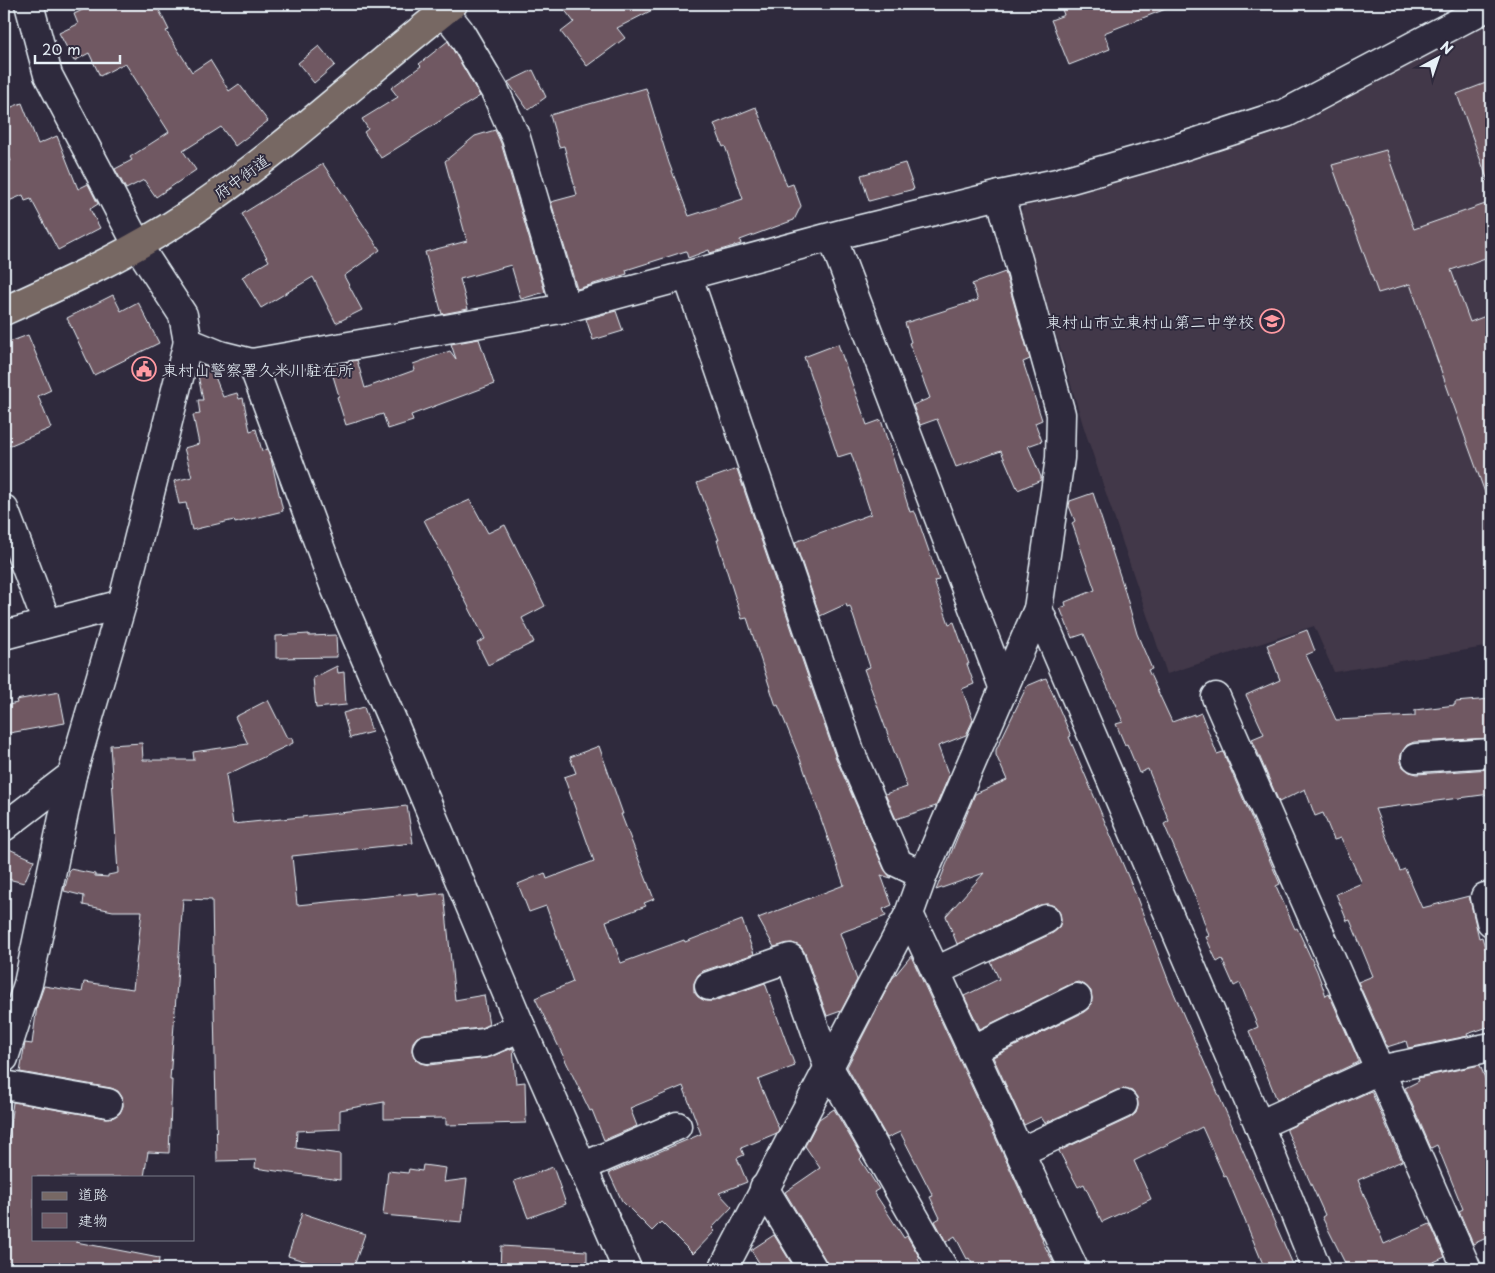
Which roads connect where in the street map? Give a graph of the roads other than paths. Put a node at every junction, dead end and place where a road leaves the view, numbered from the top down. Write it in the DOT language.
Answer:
graph roads {
  1 [pos="29,4"];
  2 [pos="1491,5"];
  3 [pos="448,7"];
  4 [pos="1000,195"];
  5 [pos="832,237"];
  6 [pos="138,246"];
  7 [pos="688,277"];
  8 [pos="566,308"];
  9 [pos="4,312"];
  10 [pos="188,342"];
  11 [pos="252,363"];
  12 [pos="4,510"];
  13 [pos="122,604"];
  14 [pos="1038,609"];
  15 [pos="47,622"];
  16 [pos="4,635"];
  17 [pos="1004,689"];
  18 [pos="1216,697"];
  19 [pos="1491,753"];
  20 [pos="1416,758"];
  21 [pos="72,774"];
  22 [pos="4,827"];
  23 [pos="923,875"];
  24 [pos="909,914"];
  25 [pos="1046,919"];
  26 [pos="936,971"];
  27 [pos="709,986"];
  28 [pos="1077,998"];
  29 [pos="521,1027"];
  30 [pos="1491,1047"];
  31 [pos="428,1049"];
  32 [pos="972,1050"];
  33 [pos="4,1058"];
  34 [pos="828,1066"];
  35 [pos="1379,1070"];
  36 [pos="4,1085"];
  37 [pos="108,1103"];
  38 [pos="1123,1104"];
  39 [pos="1259,1125"];
  40 [pos="678,1126"];
  41 [pos="1020,1152"];
  42 [pos="582,1167"];
  43 [pos="764,1188"];
  44 [pos="627,1269"];
  45 [pos="723,1269"];
  46 [pos="813,1269"];
  47 [pos="944,1269"];
  48 [pos="1074,1269"];
  49 [pos="1317,1269"];
  50 [pos="1467,1269"];
  1 -- 6 [label="street"];
  2 -- 4 [label="street"];
  3 -- 6 [label="main road, 府中街道"];
  3 -- 8 [label="street"];
  4 -- 5 [label="street"];
  4 -- 14 [label="street"];
  5 -- 7 [label="street"];
  5 -- 17 [label="street"];
  6 -- 9 [label="main road, 府中街道"];
  6 -- 10 [label="street"];
  7 -- 8 [label="street"];
  7 -- 23 [label="street"];
  8 -- 11 [label="street"];
  10 -- 11 [label="street"];
  10 -- 13 [label="street"];
  11 -- 29 [label="street"];
  12 -- 15 [label="street"];
  13 -- 15 [label="street"];
  13 -- 21 [label="street"];
  14 -- 17 [label="street"];
  14 -- 39 [label="street"];
  15 -- 16 [label="street"];
  17 -- 23 [label="street"];
  18 -- 35 [label="street"];
  19 -- 20 [label="street"];
  21 -- 22 [label="street"];
  21 -- 33 [label="street"];
  23 -- 24 [label="street"];
  24 -- 26 [label="street"];
  24 -- 34 [label="street"];
  25 -- 26 [label="street"];
  26 -- 32 [label="street"];
  27 -- 34 [label="street"];
  28 -- 32 [label="street"];
  29 -- 31 [label="street"];
  29 -- 42 [label="street"];
  30 -- 35 [label="street"];
  32 -- 41 [label="street"];
  34 -- 43 [label="street"];
  34 -- 47 [label="street"];
  35 -- 39 [label="street"];
  35 -- 50 [label="street"];
  36 -- 37 [label="street"];
  38 -- 41 [label="street"];
  39 -- 49 [label="street"];
  40 -- 42 [label="street"];
  41 -- 48 [label="street"];
  42 -- 44 [label="street"];
  43 -- 45 [label="street"];
  43 -- 46 [label="street"];
}
